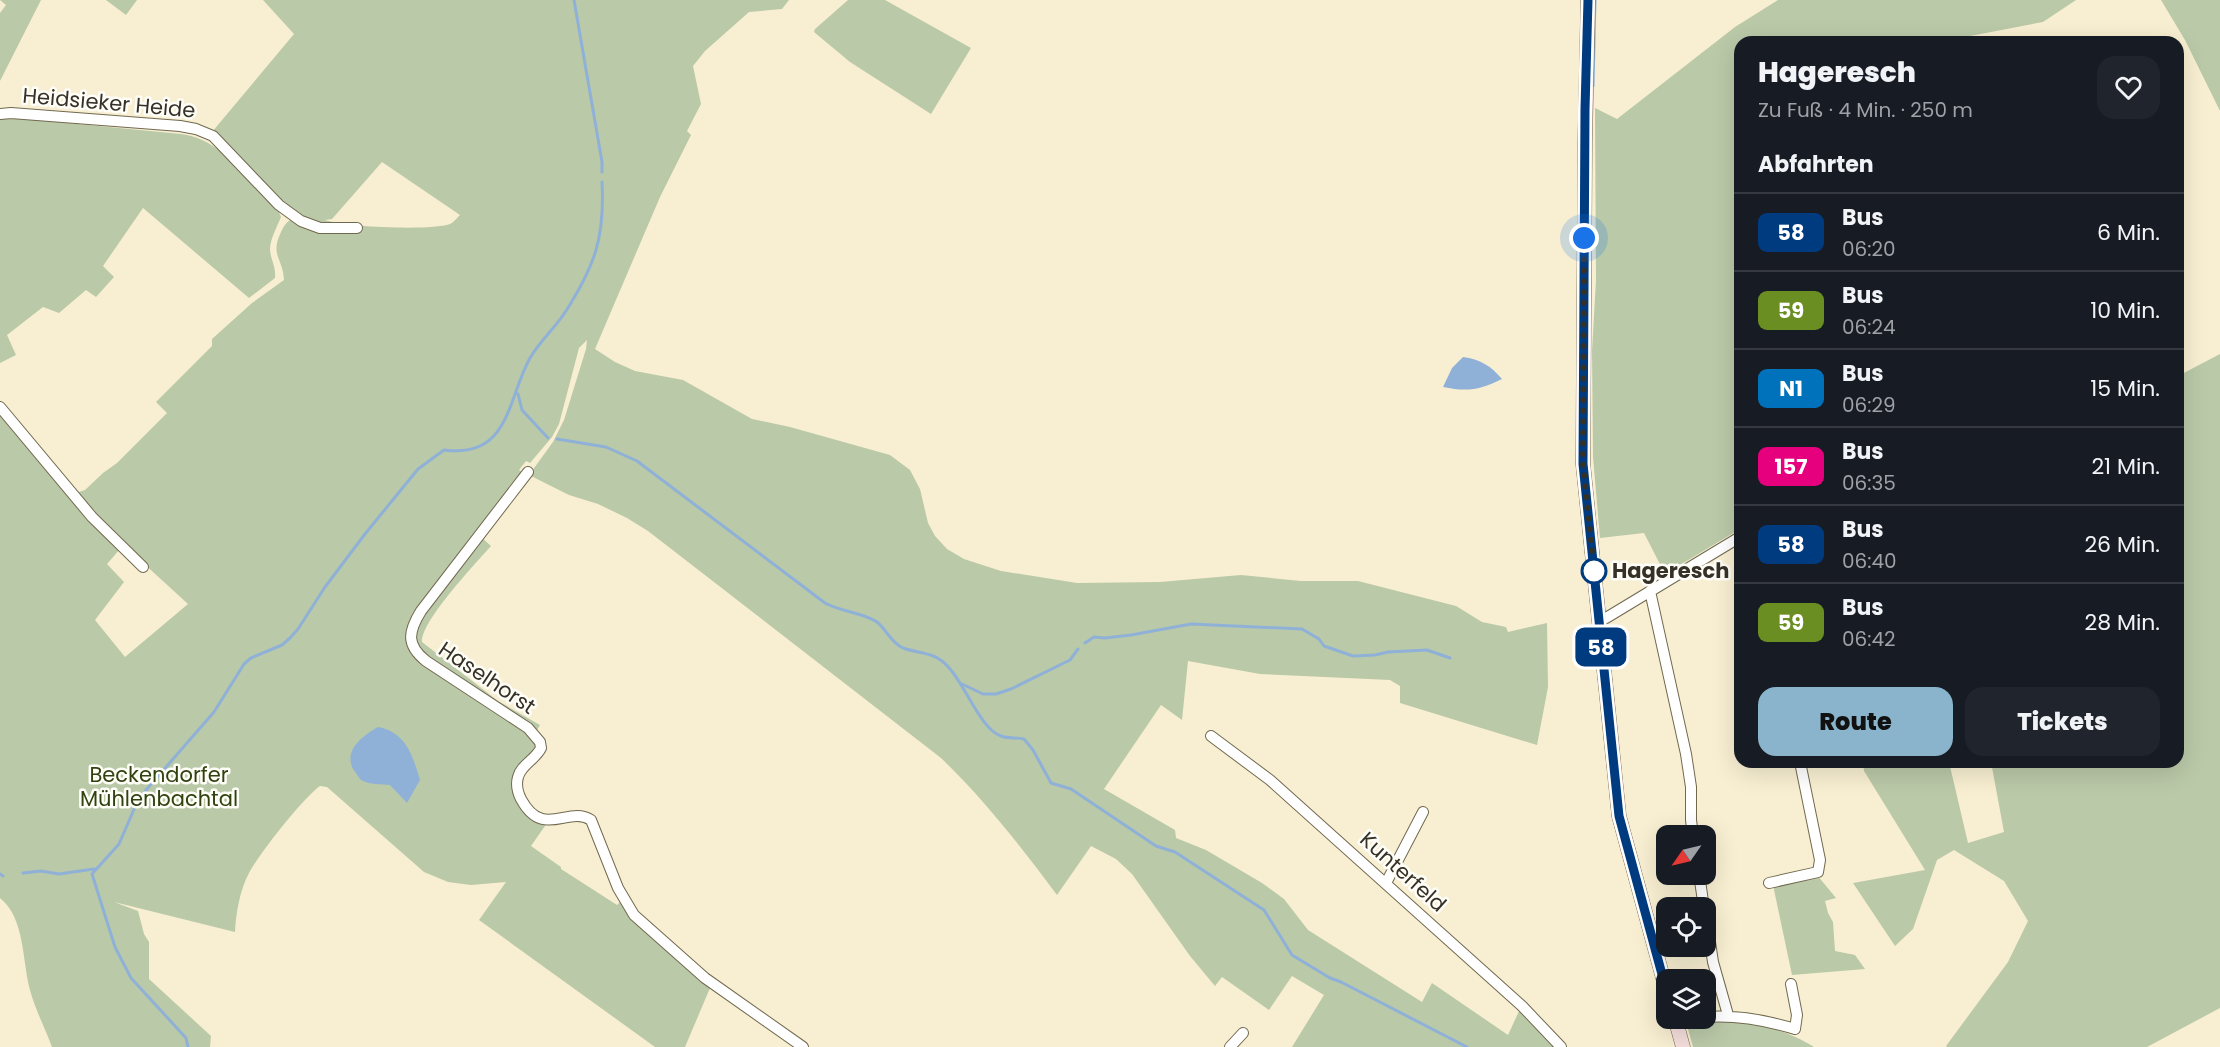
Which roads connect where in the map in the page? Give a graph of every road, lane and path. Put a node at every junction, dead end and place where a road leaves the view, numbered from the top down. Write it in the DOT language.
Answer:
graph roads {
  1 [pos="1588,0"];
  2 [pos="0,114"];
  3 [pos="357,228"];
  4 [pos="0,407"];
  5 [pos="528,472"];
  6 [pos="1734,541"];
  7 [pos="143,567"];
  8 [pos="1650,591"];
  9 [pos="1598,619"];
  10 [pos="1210,736"];
  11 [pos="1801,768"];
  12 [pos="1423,812"];
  13 [pos="1692,825"];
  14 [pos="1386,883"];
  15 [pos="1769,883"];
  16 [pos="1712,957"];
  17 [pos="1661,969"];
  18 [pos="1791,984"];
  19 [pos="1728,1015"];
  20 [pos="1716,1016"];
  21 [pos="1680,1029"];
  22 [pos="1243,1033"];
  23 [pos="802,1047"];
  24 [pos="1230,1047"];
  25 [pos="1561,1047"];
  26 [pos="1683,1047"];
  1 -- 9 [label="main road"];
  2 -- 3 [label="street, Heidsieker Heide"];
  4 -- 7 [label="street"];
  5 -- 23 [label="street, Haselhorst"];
  6 -- 8 [label="street"];
  8 -- 9 [label="street"];
  8 -- 13 [label="street"];
  9 -- 17 [label="main road"];
  10 -- 14 [label="street, Kunterfeld"];
  11 -- 15 [label="street"];
  12 -- 14 [label="street"];
  14 -- 25 [label="street, Kunterfeld"];
  16 -- 19 [label="street"];
  18 -- 19 [label="street"];
  19 -- 20 [label="street"];
  21 -- 26 [label="main road"];
  22 -- 24 [label="street"];
}
